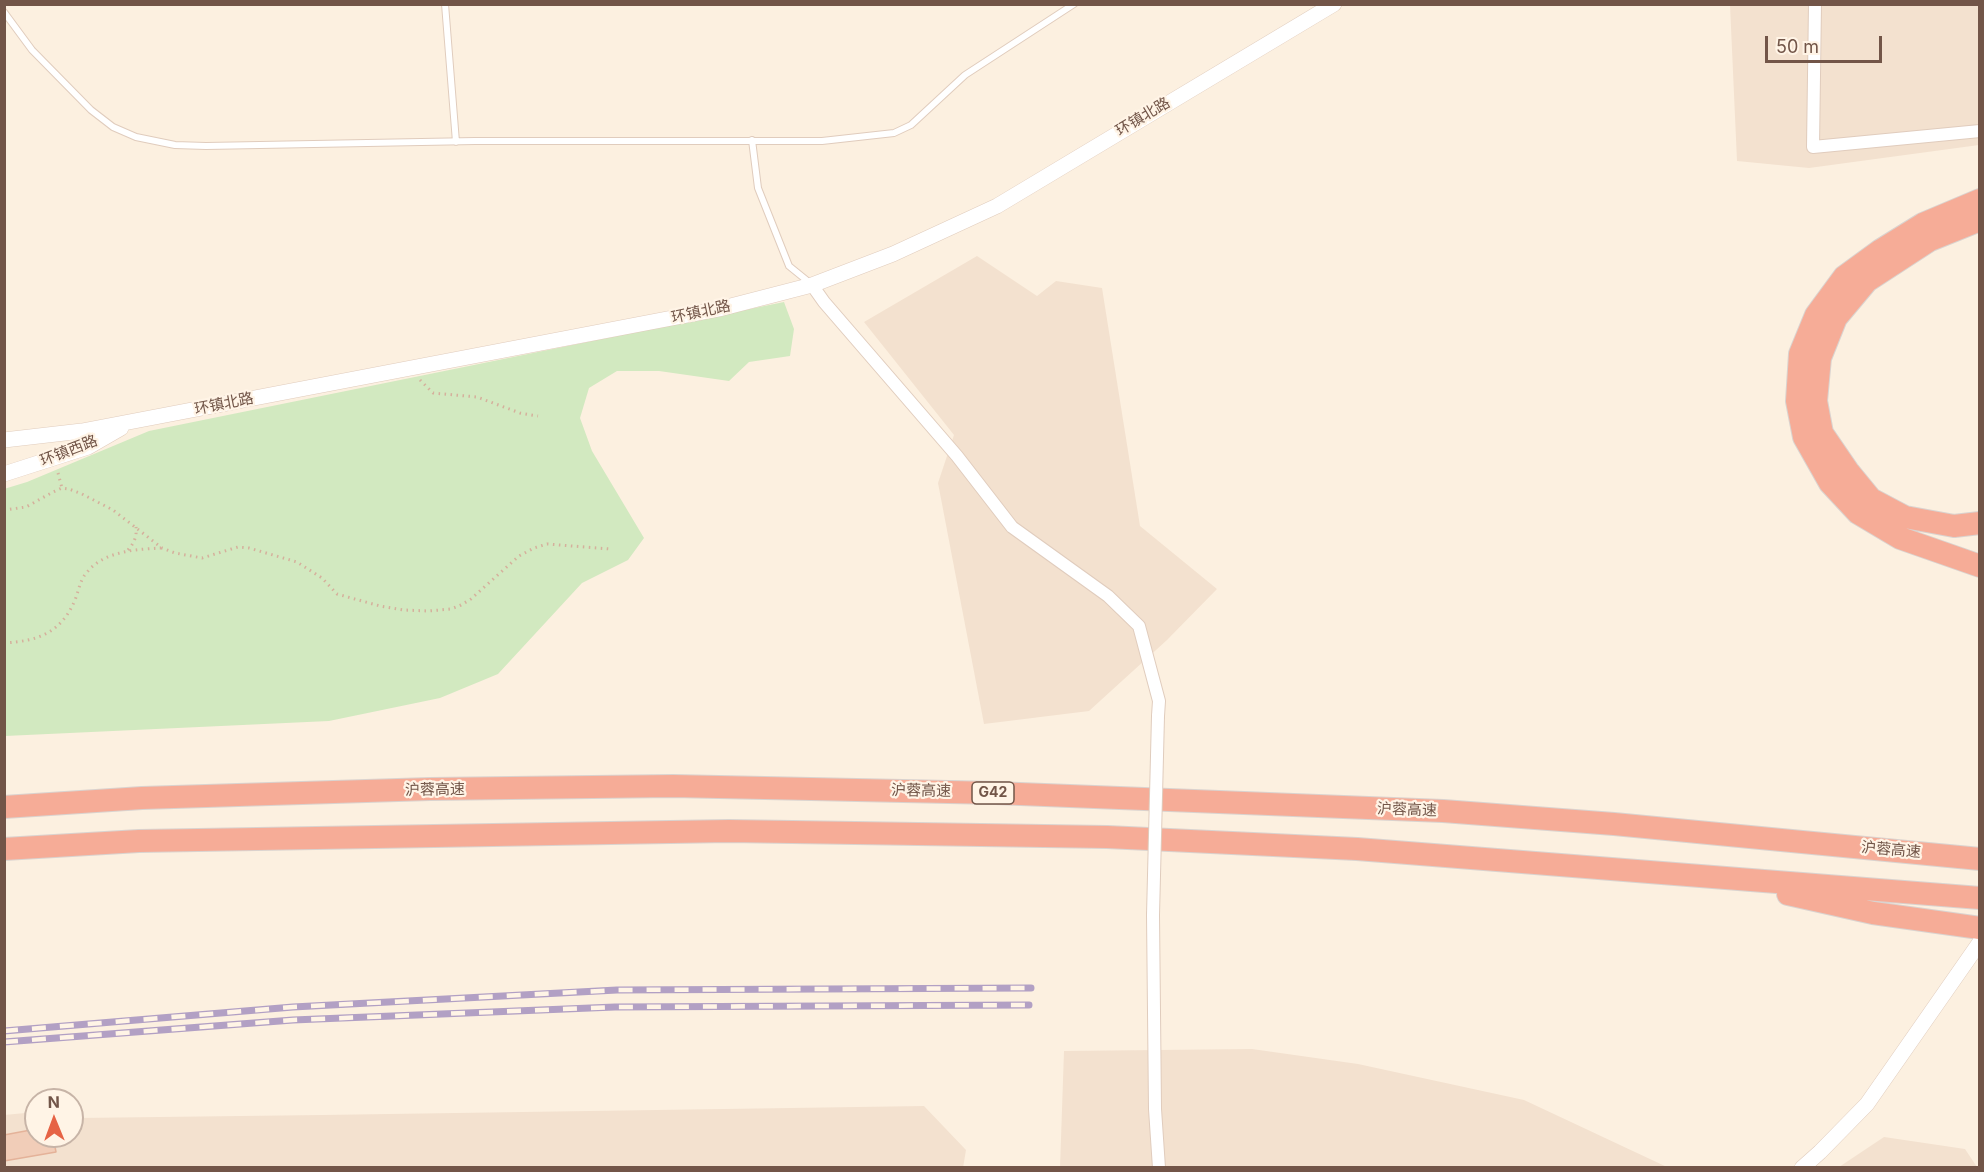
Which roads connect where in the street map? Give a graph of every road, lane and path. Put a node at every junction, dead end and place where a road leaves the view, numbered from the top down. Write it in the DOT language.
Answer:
graph roads {
  1 [pos="445,4"];
  2 [pos="1074,4"];
  3 [pos="1334,4"];
  4 [pos="1815,4"];
  5 [pos="4,12"];
  6 [pos="1980,131"];
  7 [pos="752,140"];
  8 [pos="456,142"];
  9 [pos="1980,200"];
  10 [pos="1980,220"];
  11 [pos="812,285"];
  12 [pos="415,368"];
  13 [pos="538,416"];
  14 [pos="131,422"];
  15 [pos="4,440"];
  16 [pos="4,474"];
  17 [pos="4,510"];
  18 [pos="1980,523"];
  19 [pos="136,527"];
  20 [pos="162,548"];
  21 [pos="610,549"];
  22 [pos="127,552"];
  23 [pos="1980,566"];
  24 [pos="4,644"];
  25 [pos="4,807"];
  26 [pos="4,849"];
  27 [pos="1980,859"];
  28 [pos="1705,876"];
  29 [pos="1980,898"];
  30 [pos="1975,932"];
  31 [pos="1159,1167"];
  32 [pos="1802,1167"];
  1 -- 8 [label="lane"];
  2 -- 7 [label="lane"];
  3 -- 11 [label="street, 环镇北路"];
  4 -- 6 [label="street"];
  5 -- 8 [label="lane"];
  7 -- 8 [label="lane"];
  7 -- 11 [label="lane"];
  9 -- 23 [label="highway"];
  10 -- 18 [label="highway"];
  11 -- 12 [label="street, 环镇北路"];
  11 -- 31 [label="street, bridge"];
  12 -- 13 [label="path"];
  12 -- 14 [label="street, 环镇北路"];
  14 -- 15 [label="street, 环镇北路"];
  14 -- 16 [label="street, 环镇西路"];
  17 -- 19 [label="path"];
  19 -- 20 [label="path"];
  19 -- 22 [label="path"];
  20 -- 21 [label="path"];
  20 -- 22 [label="path"];
  22 -- 24 [label="path"];
  25 -- 27 [label="highway, 沪蓉高速 / G42"];
  26 -- 28 [label="highway"];
  28 -- 29 [label="highway"];
  28 -- 30 [label="highway"];
  30 -- 32 [label="street"];
}
